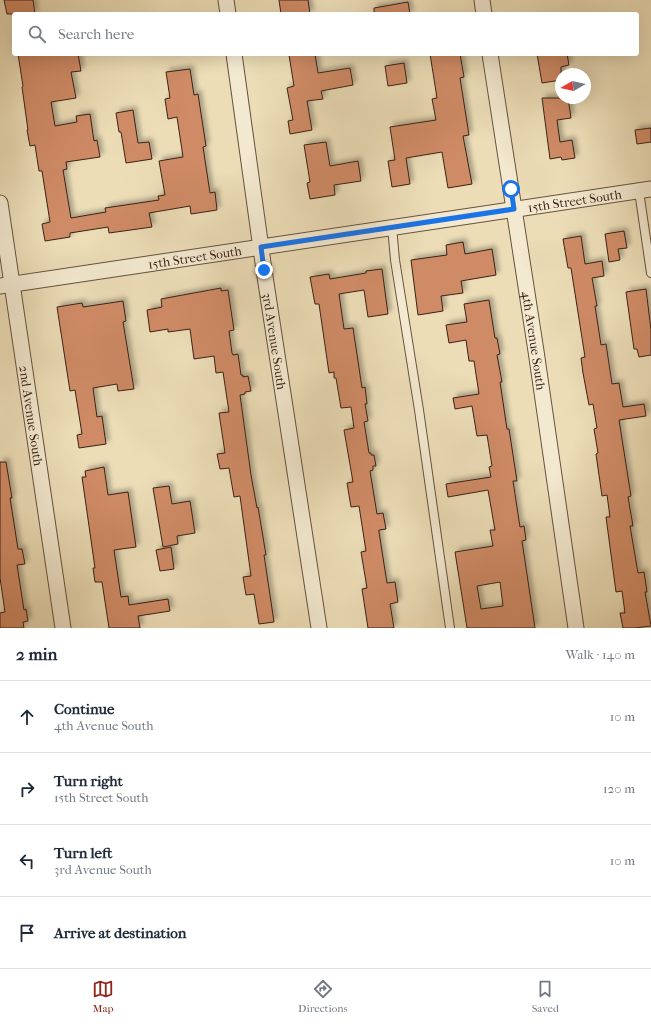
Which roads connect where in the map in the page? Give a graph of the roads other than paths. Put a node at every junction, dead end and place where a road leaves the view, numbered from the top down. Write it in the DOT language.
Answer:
graph roads {
  1 [pos="226,0"];
  2 [pos="482,0"];
  3 [pos="228,12"];
  4 [pos="484,12"];
  5 [pos="234,56"];
  6 [pos="490,56"];
  7 [pos="645,190"];
  8 [pos="0,203"];
  9 [pos="514,209"];
  10 [pos="392,227"];
  11 [pos="261,247"];
  12 [pos="651,273"];
  13 [pos="6,285"];
  14 [pos="63,628"];
  15 [pos="319,628"];
  16 [pos="450,628"];
  17 [pos="576,628"];
  1 -- 3 [label="street"];
  2 -- 4 [label="street"];
  5 -- 11 [label="street, 3rd Avenue South"];
  6 -- 9 [label="street, 4th Avenue South"];
  7 -- 9 [label="street, 15th Street South"];
  7 -- 12 [label="lane"];
  8 -- 13 [label="street, 2nd Avenue South"];
  9 -- 10 [label="street, 15th Street South"];
  9 -- 17 [label="street, 4th Avenue South"];
  10 -- 11 [label="street, 15th Street South"];
  10 -- 16 [label="lane"];
  11 -- 13 [label="street, 15th Street South"];
  11 -- 15 [label="street, 3rd Avenue South"];
  13 -- 14 [label="street, 2nd Avenue South"];
}
